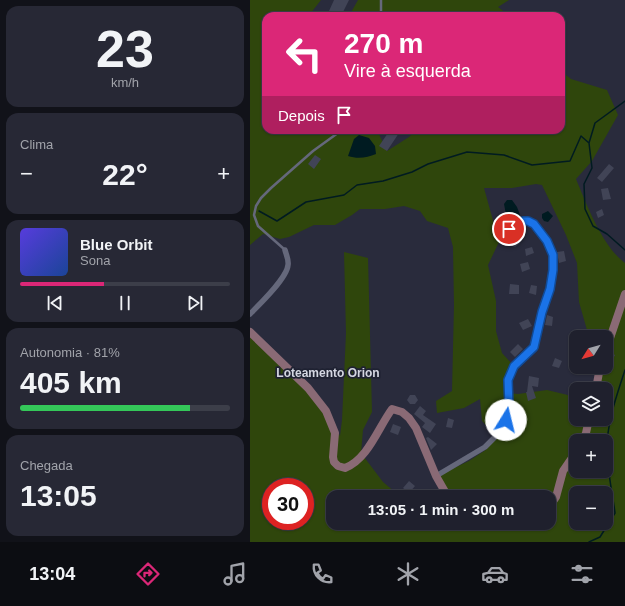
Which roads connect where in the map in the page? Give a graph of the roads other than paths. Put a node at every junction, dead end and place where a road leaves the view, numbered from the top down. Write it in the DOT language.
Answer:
graph roads {
  1 [pos="380,0"];
  2 [pos="381,12"];
  3 [pos="336,134"];
  4 [pos="509,229"];
  5 [pos="285,250"];
  6 [pos="625,294"];
  7 [pos="250,314"];
  8 [pos="613,330"];
  9 [pos="250,332"];
  10 [pos="569,462"];
  11 [pos="436,476"];
  12 [pos="444,490"];
  13 [pos="556,497"];
  1 -- 2 [label="lane"];
  3 -- 5 [label="lane"];
  4 -- 11 [label="street"];
  5 -- 7 [label="street"];
  6 -- 8 [label="street"];
  9 -- 11 [label="street"];
  10 -- 13 [label="street"];
  11 -- 12 [label="street"];
}
